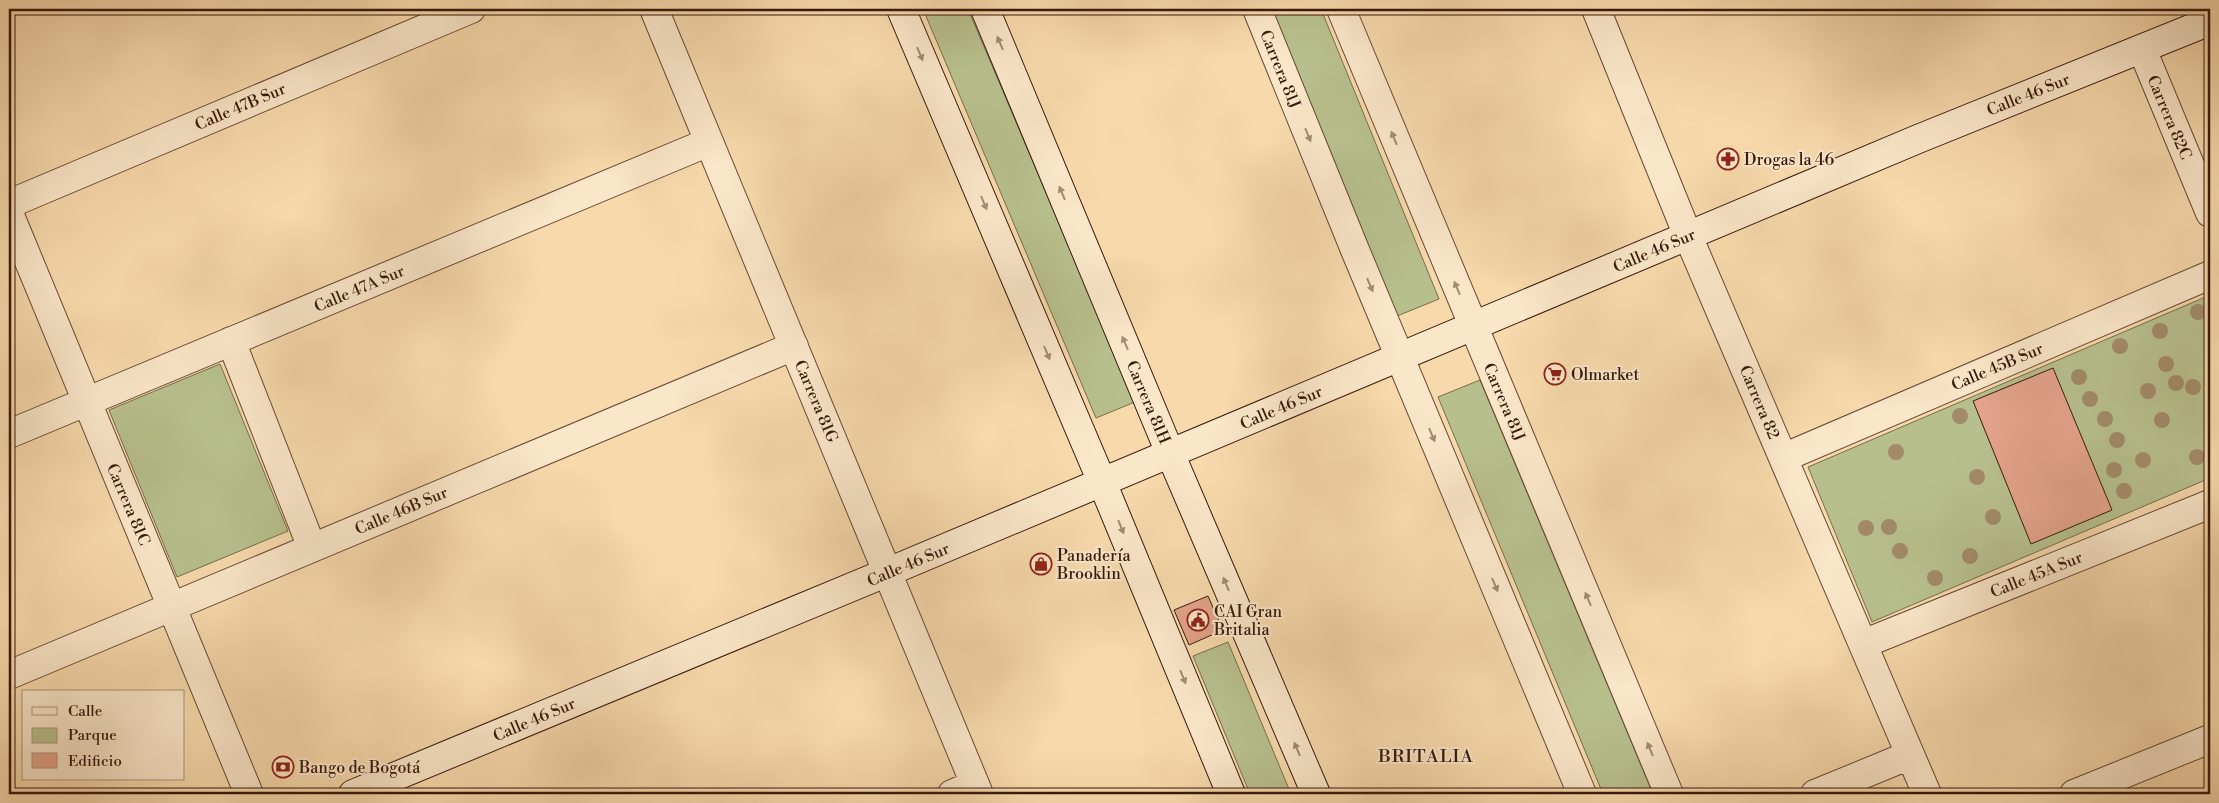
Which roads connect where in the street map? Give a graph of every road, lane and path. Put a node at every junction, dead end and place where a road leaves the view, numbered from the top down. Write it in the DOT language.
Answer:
graph roads {
  1 [pos="471,9"];
  2 [pos="654,9"];
  3 [pos="901,9"];
  4 [pos="986,9"];
  5 [pos="1257,9"];
  6 [pos="1341,9"];
  7 [pos="1596,9"];
  8 [pos="2210,21"];
  9 [pos="2142,49"];
  10 [pos="709,142"];
  11 [pos="9,204"];
  12 [pos="9,213"];
  13 [pos="2210,213"];
  14 [pos="1688,236"];
  15 [pos="2210,275"];
  16 [pos="1473,326"];
  17 [pos="231,342"];
  18 [pos="794,346"];
  19 [pos="1400,357"];
  20 [pos="87,402"];
  21 [pos="9,434"];
  22 [pos="1170,453"];
  23 [pos="1783,458"];
  24 [pos="1102,482"];
  25 [pos="2210,504"];
  26 [pos="312,548"];
  27 [pos="888,572"];
  28 [pos="172,606"];
  29 [pos="1863,644"];
  30 [pos="9,675"];
  31 [pos="2210,739"];
  32 [pos="1910,755"];
  33 [pos="969,791"];
  34 [pos="249,794"];
  35 [pos="353,794"];
  36 [pos="1231,794"];
  37 [pos="1316,794"];
  38 [pos="1582,794"];
  39 [pos="1669,794"];
  40 [pos="1815,794"];
  41 [pos="1927,794"];
  42 [pos="2074,794"];
  1 -- 11 [label="street, Calle 47B Sur"];
  2 -- 10 [label="street, Carrera 81G"];
  3 -- 24 [label="street, one-way"];
  22 -- 4 [label="street, Carrera 81H, one-way"];
  5 -- 19 [label="street, Carrera 81J, one-way"];
  16 -- 6 [label="street, Carrera 81J, one-way"];
  7 -- 14 [label="street, Carrera 82"];
  8 -- 9 [label="street, Calle 46 Sur"];
  9 -- 13 [label="street, Carrera 82C"];
  9 -- 14 [label="street, Calle 46 Sur"];
  10 -- 17 [label="street, Calle 47A Sur"];
  10 -- 18 [label="street, Carrera 81G"];
  12 -- 20 [label="street, Carrera 81C"];
  14 -- 16 [label="street, Calle 46 Sur"];
  14 -- 23 [label="street, Carrera 82"];
  15 -- 23 [label="street, Calle 45B Sur"];
  16 -- 19 [label="street, Calle 46 Sur"];
  39 -- 16 [label="street, Carrera 81J, one-way"];
  17 -- 20 [label="street, Calle 47A Sur"];
  17 -- 26 [label="street"];
  18 -- 26 [label="street, Calle 46B Sur"];
  18 -- 27 [label="street, Carrera 81G"];
  19 -- 22 [label="street, Calle 46 Sur"];
  19 -- 38 [label="street, Carrera 81J, one-way"];
  20 -- 21 [label="street, Calle 47A Sur"];
  20 -- 28 [label="street, Carrera 81C"];
  22 -- 24 [label="street, Calle 46 Sur"];
  37 -- 22 [label="street, Carrera 81H, one-way"];
  23 -- 29 [label="street, Carrera 82"];
  24 -- 27 [label="street, Calle 46 Sur"];
  24 -- 36 [label="street, one-way"];
  25 -- 29 [label="street, Calle 45A Sur"];
  26 -- 28 [label="street, Calle 46B Sur"];
  27 -- 33 [label="street, Carrera 81G"];
  27 -- 35 [label="street, Calle 46 Sur"];
  28 -- 30 [label="street, Calle 46B Sur"];
  28 -- 34 [label="street, Carrera 81C"];
  29 -- 32 [label="street, Carrera 82"];
  31 -- 42 [label="street"];
  32 -- 40 [label="street"];
  32 -- 41 [label="street, Carrera 82"];
}
